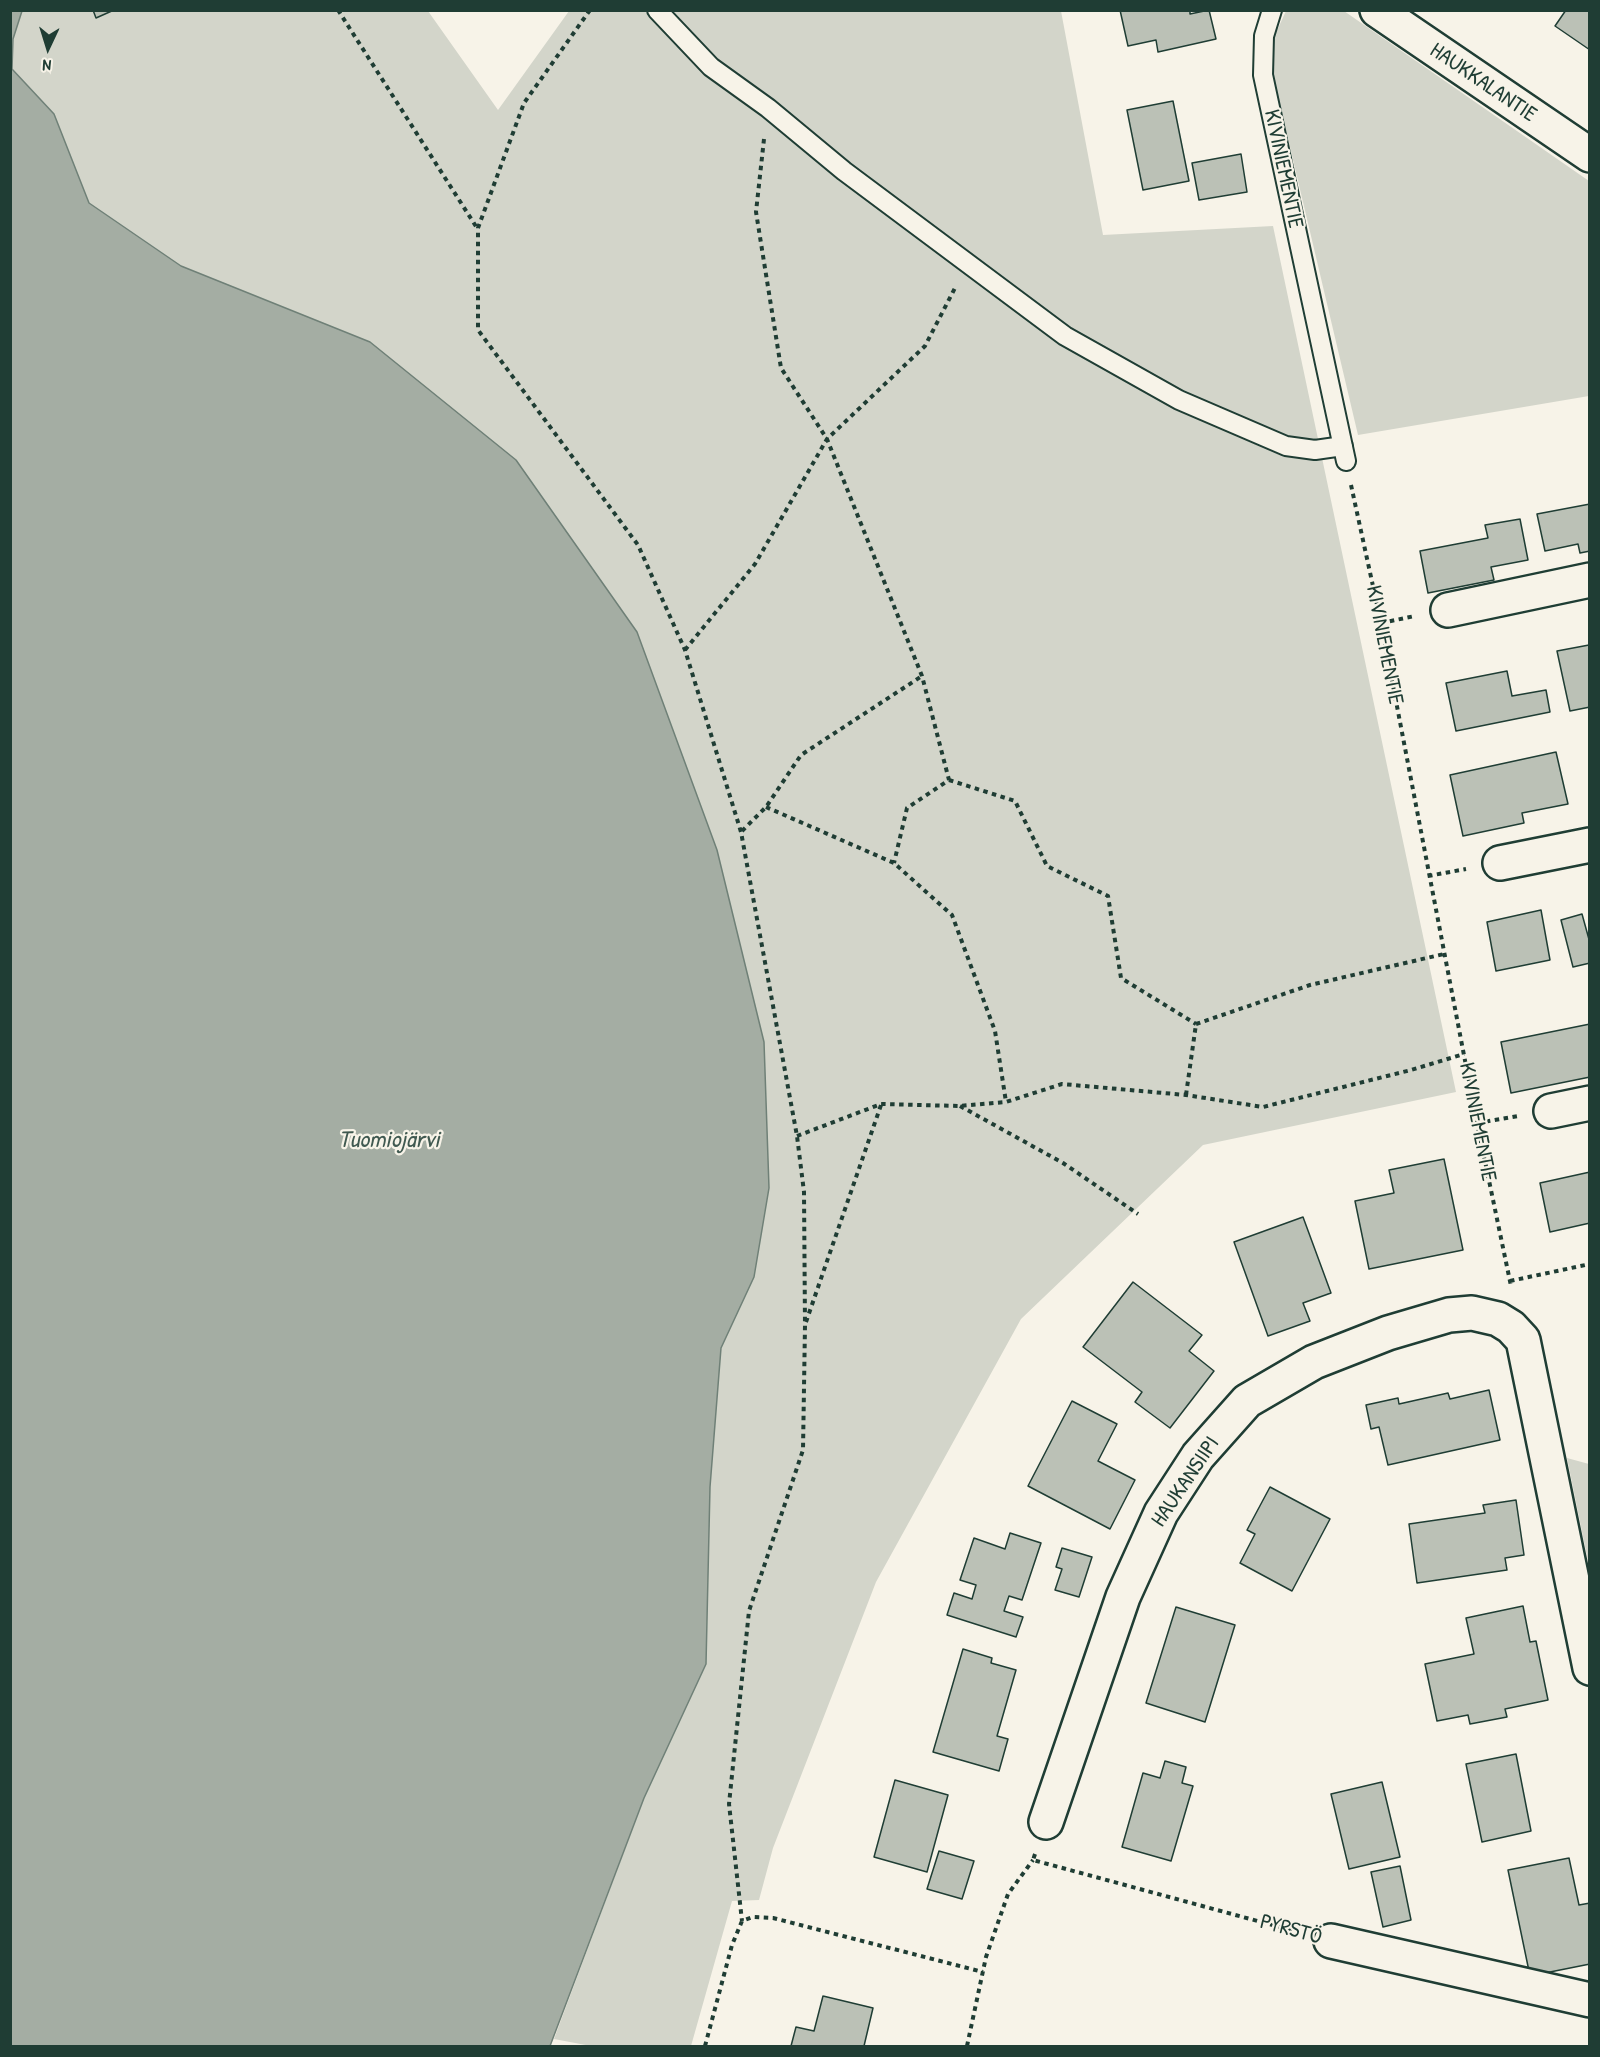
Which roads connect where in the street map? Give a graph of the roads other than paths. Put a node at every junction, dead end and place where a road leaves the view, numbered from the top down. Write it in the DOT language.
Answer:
graph roads {
  1 [pos="657,10"];
  2 [pos="1272,10"];
  3 [pos="1377,10"];
  4 [pos="1590,155"];
  5 [pos="1590,580"];
  6 [pos="1448,610"];
  7 [pos="1590,845"];
  8 [pos="1500,863"];
  9 [pos="1590,1102"];
  10 [pos="1551,1111"];
  11 [pos="1590,1668"];
  12 [pos="1046,1822"];
  13 [pos="1331,1941"];
  14 [pos="1590,2000"];
  1 -- 2 [label="lane, KIVINIEMENTIE"];
  3 -- 4 [label="street, HAUKKALANTIE"];
  5 -- 6 [label="street"];
  7 -- 8 [label="street"];
  9 -- 10 [label="street"];
  11 -- 12 [label="street, HAUKANSIIPI"];
  13 -- 14 [label="street, PYRSTÖ"];
}
